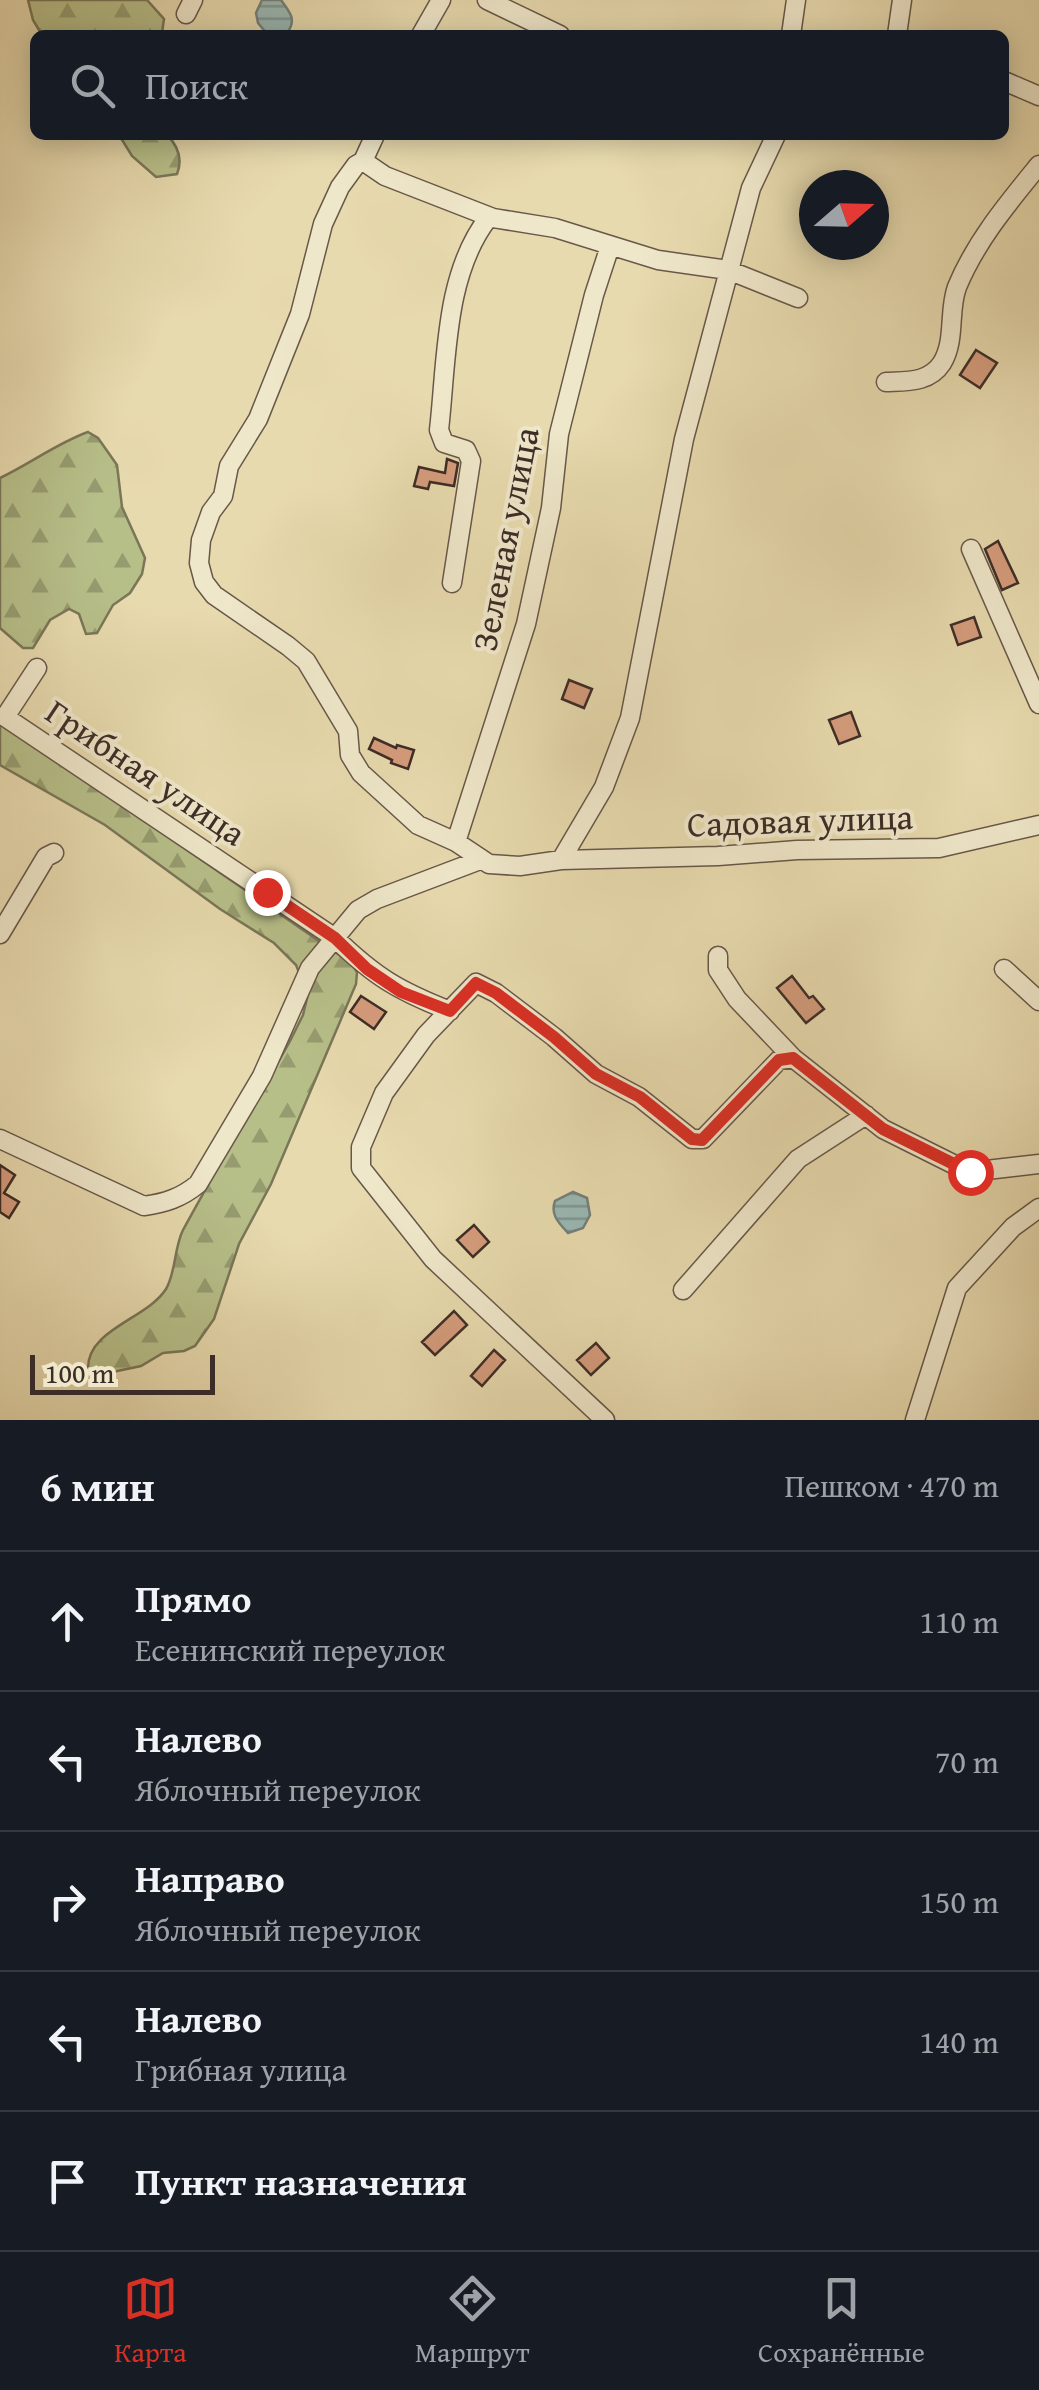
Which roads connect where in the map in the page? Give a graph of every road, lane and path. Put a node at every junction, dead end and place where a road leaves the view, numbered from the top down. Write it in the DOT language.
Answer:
graph roads {
  1 [pos="441,0"];
  2 [pos="487,0"];
  3 [pos="796,0"];
  4 [pos="902,0"];
  5 [pos="423,30"];
  6 [pos="550,30"];
  7 [pos="792,30"];
  8 [pos="898,30"];
  9 [pos="1009,83"];
  10 [pos="1039,96"];
  11 [pos="373,140"];
  12 [pos="774,140"];
  13 [pos="363,161"];
  14 [pos="1039,164"];
  15 [pos="489,217"];
  16 [pos="610,246"];
  17 [pos="728,270"];
  18 [pos="798,298"];
  19 [pos="886,382"];
  20 [pos="972,549"];
  21 [pos="452,583"];
  22 [pos="37,668"];
  23 [pos="1039,704"];
  24 [pos="1039,825"];
  25 [pos="456,842"];
  26 [pos="54,853"];
  27 [pos="480,860"];
  28 [pos="561,860"];
  29 [pos="0,934"];
  30 [pos="335,938"];
  31 [pos="718,956"];
  32 [pos="1004,969"];
  33 [pos="1039,1001"];
  34 [pos="450,1011"];
  35 [pos="793,1058"];
  36 [pos="866,1115"];
  37 [pos="0,1139"];
  38 [pos="1039,1164"];
  39 [pos="1039,1208"];
  40 [pos="683,1290"];
  41 [pos="606,1420"];
  42 [pos="915,1420"];
  1 -- 5 [label="street"];
  2 -- 6 [label="street"];
  3 -- 7 [label="street"];
  4 -- 8 [label="street"];
  9 -- 10 [label="street"];
  11 -- 13 [label="street"];
  12 -- 17 [label="street"];
  13 -- 15 [label="street"];
  13 -- 25 [label="street"];
  14 -- 19 [label="street"];
  15 -- 16 [label="street"];
  15 -- 21 [label="street"];
  16 -- 17 [label="street"];
  16 -- 25 [label="street, Зеленая улица"];
  17 -- 18 [label="street"];
  17 -- 28 [label="street"];
  20 -- 23 [label="street"];
  22 -- 30 [label="street, Грибная улица"];
  24 -- 28 [label="street, Садовая улица"];
  25 -- 27 [label="street"];
  26 -- 29 [label="street"];
  27 -- 28 [label="street, Садовая улица"];
  27 -- 30 [label="street"];
  30 -- 34 [label="street, Грибная улица"];
  30 -- 37 [label="street"];
  31 -- 35 [label="street"];
  32 -- 33 [label="street"];
  34 -- 35 [label="street"];
  34 -- 41 [label="street"];
  35 -- 36 [label="street"];
  36 -- 38 [label="street"];
  36 -- 40 [label="street"];
  39 -- 42 [label="street"];
}
